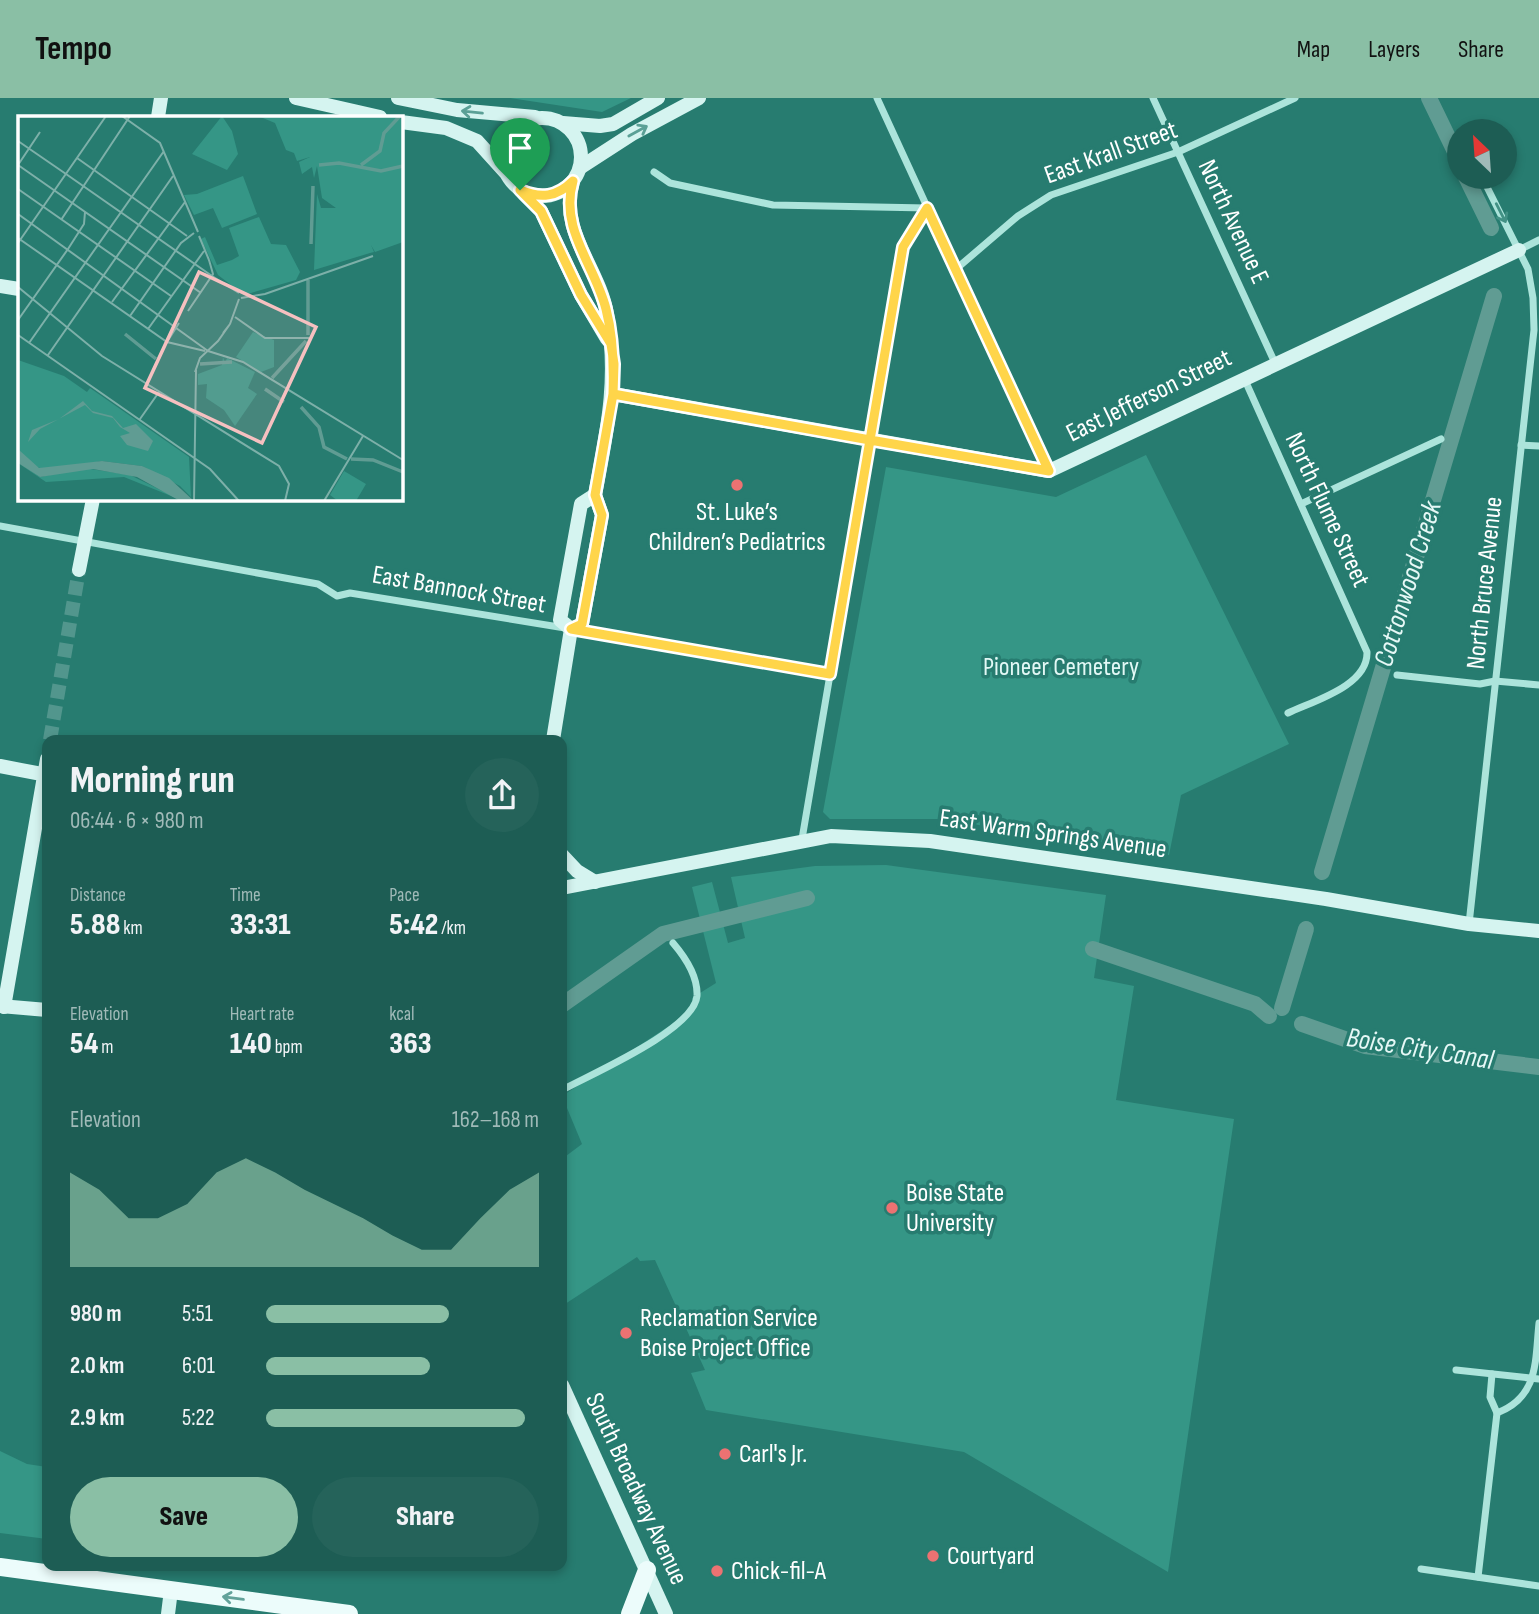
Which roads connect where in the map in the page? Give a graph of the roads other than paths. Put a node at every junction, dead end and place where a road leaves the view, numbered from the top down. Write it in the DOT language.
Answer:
graph roads {
  1 [pos="161,98"];
  2 [pos="296,98"];
  3 [pos="398,98"];
  4 [pos="658,98"];
  5 [pos="699,98"];
  6 [pos="877,98"];
  7 [pos="1153,98"];
  8 [pos="1295,98"];
  9 [pos="158,116"];
  10 [pos="376,116"];
  11 [pos="540,117"];
  12 [pos="402,121"];
  13 [pos="563,123"];
  14 [pos="1178,152"];
  15 [pos="581,167"];
  16 [pos="505,172"];
  17 [pos="654,172"];
  18 [pos="573,181"];
  19 [pos="1488,189"];
  20 [pos="520,190"];
  21 [pos="927,208"];
  22 [pos="1539,240"];
  23 [pos="1519,250"];
  24 [pos="956,270"];
  25 [pos="0,286"];
  26 [pos="18,289"];
  27 [pos="611,344"];
  28 [pos="1275,363"];
  29 [pos="1244,378"];
  30 [pos="613,394"];
  31 [pos="1441,439"];
  32 [pos="870,440"];
  33 [pos="1521,445"];
  34 [pos="1539,446"];
  35 [pos="1049,471"];
  36 [pos="595,495"];
  37 [pos="93,500"];
  38 [pos="1301,504"];
  39 [pos="0,526"];
  40 [pos="85,541"];
  41 [pos="79,570"];
  42 [pos="571,629"];
  43 [pos="830,674"];
  44 [pos="1396,675"];
  45 [pos="1496,681"];
  46 [pos="1539,685"];
  47 [pos="1287,713"];
  48 [pos="554,735"];
  49 [pos="0,766"];
  50 [pos="42,770"];
  51 [pos="42,792"];
  52 [pos="802,839"];
  53 [pos="567,860"];
  54 [pos="595,882"];
  55 [pos="567,887"];
  56 [pos="1469,924"];
  57 [pos="1539,931"];
  58 [pos="673,943"];
  59 [pos="2,1007"];
  60 [pos="42,1010"];
  61 [pos="567,1087"];
  62 [pos="1539,1323"];
  63 [pos="1456,1370"];
  64 [pos="1492,1374"];
  65 [pos="1536,1379"];
  66 [pos="567,1396"];
  67 [pos="1497,1413"];
  68 [pos="0,1567"];
  69 [pos="1421,1569"];
  70 [pos="647,1570"];
  71 [pos="1478,1577"];
  72 [pos="1539,1586"];
  73 [pos="171,1590"];
  74 [pos="168,1614"];
  75 [pos="349,1614"];
  76 [pos="629,1614"];
  77 [pos="666,1614"];
  1 -- 9 [label="street"];
  2 -- 10 [label="street"];
  11 -- 3 [label="street, one-way"];
  4 -- 13 [label="street"];
  15 -- 5 [label="street, one-way"];
  6 -- 21 [label="street"];
  7 -- 14 [label="street, North Avenue E"];
  8 -- 14 [label="street, East Krall Street"];
  11 -- 13 [label="street"];
  11 -- 16 [label="street"];
  12 -- 16 [label="street"];
  13 -- 15 [label="street"];
  14 -- 24 [label="street, East Krall Street"];
  14 -- 28 [label="street, North Avenue E"];
  15 -- 18 [label="street"];
  16 -- 20 [label="street"];
  17 -- 21 [label="street"];
  18 -- 20 [label="street"];
  18 -- 27 [label="street"];
  19 -- 23 [label="street, North Bruce Avenue, one-way"];
  20 -- 27 [label="street"];
  21 -- 24 [label="street"];
  21 -- 32 [label="street"];
  22 -- 23 [label="street"];
  23 -- 28 [label="street, East Jefferson Street"];
  23 -- 33 [label="street, North Bruce Avenue"];
  24 -- 35 [label="street"];
  25 -- 26 [label="street"];
  27 -- 30 [label="street"];
  28 -- 29 [label="street, East Jefferson Street"];
  29 -- 35 [label="street, East Jefferson Street"];
  29 -- 38 [label="street, North Flume Street"];
  30 -- 32 [label="street, East Jefferson Street"];
  30 -- 36 [label="street"];
  31 -- 38 [label="street"];
  32 -- 35 [label="street, East Jefferson Street"];
  32 -- 43 [label="street"];
  33 -- 34 [label="street"];
  33 -- 45 [label="street, North Bruce Avenue"];
  36 -- 42 [label="street"];
  36 -- 42 [label="street"];
  37 -- 40 [label="street"];
  38 -- 47 [label="street, North Flume Street"];
  39 -- 40 [label="street, East Bannock Street"];
  40 -- 41 [label="street"];
  40 -- 42 [label="street, East Bannock Street"];
  42 -- 43 [label="street, East Bannock Street"];
  42 -- 48 [label="street"];
  43 -- 52 [label="street"];
  44 -- 45 [label="street"];
  45 -- 46 [label="street"];
  45 -- 56 [label="street, North Bruce Avenue"];
  49 -- 50 [label="street"];
  51 -- 59 [label="street"];
  52 -- 54 [label="street, East Warm Springs Avenue"];
  52 -- 56 [label="street, East Warm Springs Avenue"];
  53 -- 54 [label="street"];
  54 -- 55 [label="street, East Warm Springs Avenue"];
  56 -- 57 [label="street, East Warm Springs Avenue"];
  58 -- 61 [label="street"];
  59 -- 60 [label="street"];
  62 -- 65 [label="street"];
  63 -- 64 [label="street"];
  64 -- 65 [label="street"];
  64 -- 67 [label="street"];
  65 -- 67 [label="street"];
  66 -- 70 [label="street, South Broadway Avenue"];
  67 -- 71 [label="street"];
  68 -- 73 [label="main road"];
  69 -- 71 [label="street"];
  70 -- 76 [label="main road"];
  70 -- 77 [label="street, South Broadway Avenue"];
  71 -- 72 [label="street"];
  73 -- 74 [label="street"];
  75 -- 73 [label="main road, one-way"];
}
